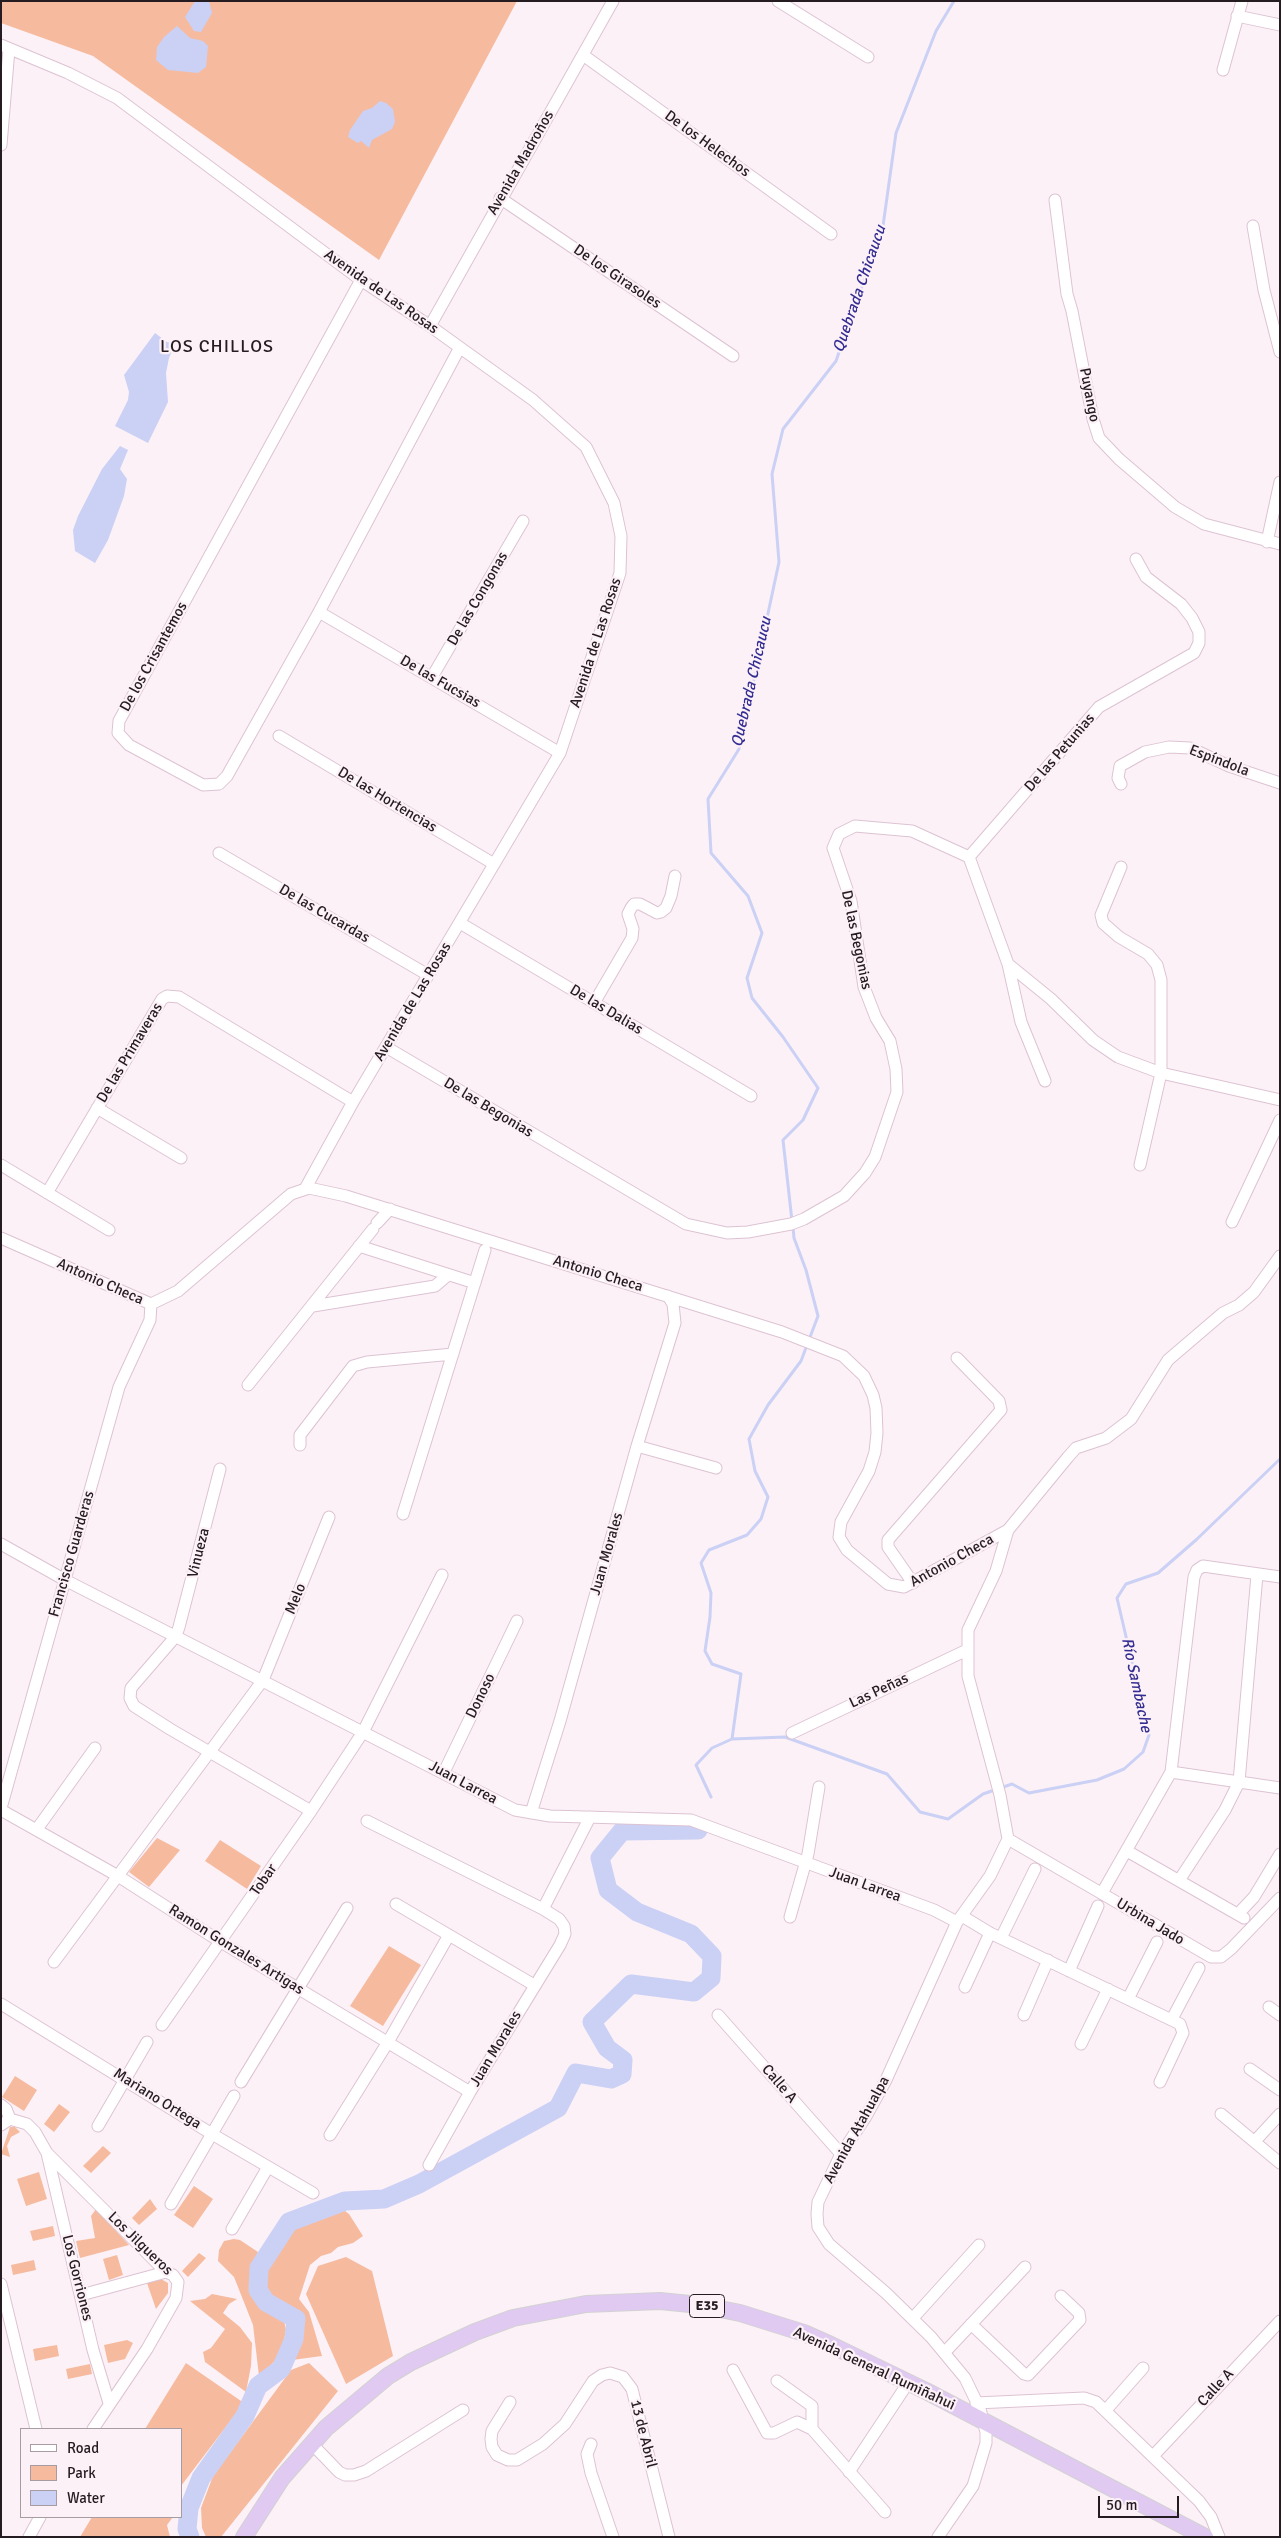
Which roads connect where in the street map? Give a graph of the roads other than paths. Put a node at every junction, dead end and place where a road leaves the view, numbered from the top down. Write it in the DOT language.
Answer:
graph roads {
  1 [pos="613,1"];
  2 [pos="778,1"];
  3 [pos="1242,1"];
  4 [pos="1237,16"];
  5 [pos="1280,25"];
  6 [pos="5,47"];
  7 [pos="583,55"];
  8 [pos="868,57"];
  9 [pos="1223,70"];
  10 [pos="1,145"];
  11 [pos="500,198"];
  12 [pos="1055,200"];
  13 [pos="1253,226"];
  14 [pos="831,234"];
  15 [pos="361,280"];
  16 [pos="430,326"];
  17 [pos="460,349"];
  18 [pos="1280,352"];
  19 [pos="733,356"];
  20 [pos="1280,482"];
  21 [pos="523,521"];
  22 [pos="1267,542"];
  23 [pos="1280,544"];
  24 [pos="1136,559"];
  25 [pos="319,612"];
  26 [pos="432,677"];
  27 [pos="279,736"];
  28 [pos="560,753"];
  29 [pos="1280,783"];
  30 [pos="1121,784"];
  31 [pos="219,853"];
  32 [pos="969,857"];
  33 [pos="494,864"];
  34 [pos="1121,867"];
  35 [pos="675,876"];
  36 [pos="460,922"];
  37 [pos="1008,964"];
  38 [pos="428,975"];
  39 [pos="594,1003"];
  40 [pos="386,1047"];
  41 [pos="1161,1073"];
  42 [pos="1045,1081"];
  43 [pos="751,1096"];
  44 [pos="1280,1100"];
  45 [pos="353,1102"];
  46 [pos="97,1108"];
  47 [pos="1280,1120"];
  48 [pos="181,1158"];
  49 [pos="1,1165"];
  50 [pos="1140,1165"];
  51 [pos="305,1189"];
  52 [pos="47,1193"];
  53 [pos="390,1210"];
  54 [pos="1232,1222"];
  55 [pos="109,1230"];
  56 [pos="1,1238"];
  57 [pos="359,1246"];
  58 [pos="484,1250"];
  59 [pos="1280,1256"];
  60 [pos="448,1275"];
  61 [pos="474,1283"];
  62 [pos="668,1296"];
  63 [pos="151,1304"];
  64 [pos="313,1306"];
  65 [pos="452,1354"];
  66 [pos="957,1358"];
  67 [pos="248,1385"];
  68 [pos="300,1446"];
  69 [pos="638,1446"];
  70 [pos="716,1468"];
  71 [pos="220,1469"];
  72 [pos="403,1514"];
  73 [pos="329,1517"];
  74 [pos="1008,1530"];
  75 [pos="1,1544"];
  76 [pos="1257,1574"];
  77 [pos="442,1575"];
  78 [pos="1280,1577"];
  79 [pos="65,1580"];
  80 [pos="913,1583"];
  81 [pos="517,1621"];
  82 [pos="176,1636"];
  83 [pos="967,1650"];
  84 [pos="263,1680"];
  85 [pos="363,1732"];
  86 [pos="792,1733"];
  87 [pos="95,1748"];
  88 [pos="209,1752"];
  89 [pos="444,1772"];
  90 [pos="1171,1772"];
  91 [pos="1239,1782"];
  92 [pos="819,1787"];
  93 [pos="1280,1788"];
  94 [pos="1,1809"];
  95 [pos="311,1811"];
  96 [pos="531,1813"];
  97 [pos="590,1817"];
  98 [pos="367,1821"];
  99 [pos="37,1829"];
  100 [pos="1008,1839"];
  101 [pos="1127,1851"];
  102 [pos="1280,1854"];
  103 [pos="806,1863"];
  104 [pos="1035,1869"];
  105 [pos="118,1876"];
  106 [pos="1180,1879"];
  107 [pos="1102,1893"];
  108 [pos="1280,1898"];
  109 [pos="396,1904"];
  110 [pos="1098,1906"];
  111 [pos="347,1908"];
  112 [pos="543,1909"];
  113 [pos="790,1917"];
  114 [pos="960,1919"];
  115 [pos="990,1933"];
  116 [pos="449,1936"];
  117 [pos="1001,1938"];
  118 [pos="221,1942"];
  119 [pos="1157,1942"];
  120 [pos="1048,1960"];
  121 [pos="54,1962"];
  122 [pos="1199,1968"];
  123 [pos="1069,1971"];
  124 [pos="534,1986"];
  125 [pos="298,1988"];
  126 [pos="965,1988"];
  127 [pos="1108,1989"];
  128 [pos="1128,1998"];
  129 [pos="1,2004"];
  130 [pos="1269,2007"];
  131 [pos="718,2015"];
  132 [pos="1024,2015"];
  133 [pos="1280,2015"];
  134 [pos="1172,2020"];
  135 [pos="162,2025"];
  136 [pos="147,2042"];
  137 [pos="388,2042"];
  138 [pos="1081,2044"];
  139 [pos="1250,2069"];
  140 [pos="126,2080"];
  141 [pos="242,2082"];
  142 [pos="1160,2082"];
  143 [pos="1280,2090"];
  144 [pos="470,2092"];
  145 [pos="234,2096"];
  146 [pos="1,2105"];
  147 [pos="1221,2114"];
  148 [pos="1280,2114"];
  149 [pos="5,2122"];
  150 [pos="98,2126"];
  151 [pos="212,2134"];
  152 [pos="330,2134"];
  153 [pos="1254,2141"];
  154 [pos="47,2153"];
  155 [pos="841,2154"];
  156 [pos="1280,2163"];
  157 [pos="429,2165"];
  158 [pos="268,2166"];
  159 [pos="313,2193"];
  160 [pos="171,2204"];
  161 [pos="232,2229"];
  162 [pos="980,2245"];
  163 [pos="1025,2267"];
  164 [pos="166,2272"];
  165 [pos="1,2284"];
  166 [pos="81,2295"];
  167 [pos="1061,2296"];
  168 [pos="913,2318"];
  169 [pos="1280,2321"];
  170 [pos="971,2324"];
  171 [pos="944,2352"];
  172 [pos="1144,2368"];
  173 [pos="733,2370"];
  174 [pos="777,2381"];
  175 [pos="908,2383"];
  176 [pos="510,2402"];
  177 [pos="109,2403"];
  178 [pos="976,2403"];
  179 [pos="463,2410"];
  180 [pos="1106,2410"];
  181 [pos="982,2421"];
  182 [pos="36,2428"];
  183 [pos="94,2428"];
  184 [pos="812,2430"];
  185 [pos="311,2443"];
  186 [pos="591,2444"];
  187 [pos="1153,2456"];
  188 [pos="849,2472"];
  189 [pos="885,2512"];
  190 [pos="39,2518"];
  191 [pos="29,2537"];
  192 [pos="244,2537"];
  193 [pos="613,2537"];
  194 [pos="669,2537"];
  195 [pos="938,2537"];
  196 [pos="1205,2537"];
  197 [pos="1220,2537"];
  1 -- 7 [label="street, Avenida Madroños"];
  2 -- 8 [label="street"];
  3 -- 4 [label="street"];
  4 -- 5 [label="street"];
  4 -- 9 [label="street"];
  6 -- 10 [label="street"];
  6 -- 15 [label="street, Avenida de Las Rosas"];
  7 -- 11 [label="street, Avenida Madroños"];
  7 -- 14 [label="street, De los Helechos"];
  11 -- 16 [label="street, Avenida Madroños"];
  11 -- 19 [label="street, De los Girasoles"];
  12 -- 22 [label="street, Puyango"];
  13 -- 18 [label="street"];
  15 -- 16 [label="street, Avenida de Las Rosas"];
  15 -- 25 [label="street, De los Crisantemos"];
  16 -- 17 [label="street, Avenida de Las Rosas"];
  17 -- 25 [label="street, De los Crisantemos"];
  17 -- 28 [label="street, Avenida de Las Rosas"];
  20 -- 22 [label="street"];
  21 -- 26 [label="street, De las Congonas"];
  22 -- 23 [label="street, Puyango"];
  24 -- 32 [label="street, De las Petunias"];
  25 -- 26 [label="street, De las Fucsias"];
  26 -- 28 [label="street, De las Fucsias"];
  27 -- 33 [label="street, De las Hortencias"];
  28 -- 33 [label="street, Avenida de Las Rosas"];
  29 -- 30 [label="street, Espíndola"];
  31 -- 38 [label="street, De las Cucardas"];
  32 -- 37 [label="street"];
  32 -- 40 [label="street, De las Begonias"];
  33 -- 36 [label="street, Avenida de Las Rosas"];
  34 -- 41 [label="street"];
  35 -- 39 [label="street"];
  36 -- 38 [label="street, Avenida de Las Rosas"];
  36 -- 39 [label="street, De las Dalias"];
  37 -- 41 [label="street"];
  37 -- 42 [label="street"];
  38 -- 40 [label="street, Avenida de Las Rosas"];
  39 -- 43 [label="street, De las Dalias"];
  40 -- 45 [label="street, Avenida de Las Rosas"];
  41 -- 44 [label="street"];
  41 -- 50 [label="street"];
  45 -- 46 [label="street, De las Primaveras"];
  45 -- 51 [label="street, Avenida de Las Rosas"];
  46 -- 48 [label="street"];
  46 -- 52 [label="street, De las Primaveras"];
  47 -- 54 [label="street"];
  49 -- 52 [label="street"];
  51 -- 53 [label="street, Antonio Checa"];
  51 -- 63 [label="street, Antonio Checa"];
  52 -- 55 [label="street"];
  53 -- 57 [label="street"];
  53 -- 62 [label="street, Antonio Checa"];
  56 -- 63 [label="street, Antonio Checa"];
  57 -- 60 [label="street"];
  57 -- 64 [label="street"];
  58 -- 61 [label="street"];
  59 -- 74 [label="street"];
  60 -- 61 [label="street"];
  60 -- 64 [label="street"];
  61 -- 65 [label="street"];
  62 -- 69 [label="street, Juan Morales"];
  62 -- 80 [label="street, Antonio Checa"];
  63 -- 79 [label="street, Francisco Guarderas"];
  64 -- 67 [label="street"];
  65 -- 68 [label="street"];
  65 -- 72 [label="street"];
  66 -- 80 [label="street"];
  69 -- 70 [label="street"];
  69 -- 96 [label="street, Juan Morales"];
  71 -- 82 [label="street, Vinueza"];
  73 -- 84 [label="street, Melo"];
  74 -- 80 [label="street, Antonio Checa"];
  74 -- 83 [label="street"];
  75 -- 79 [label="street, Juan Larrea"];
  76 -- 78 [label="street"];
  76 -- 90 [label="street"];
  76 -- 91 [label="street"];
  77 -- 85 [label="street, Tobar"];
  79 -- 82 [label="street, Juan Larrea"];
  79 -- 94 [label="street, Francisco Guarderas"];
  81 -- 89 [label="street, Donoso"];
  82 -- 84 [label="street, Juan Larrea"];
  82 -- 88 [label="street"];
  83 -- 86 [label="street, Las Peñas"];
  83 -- 100 [label="street"];
  84 -- 85 [label="street, Juan Larrea"];
  84 -- 88 [label="street, Melo"];
  85 -- 89 [label="street, Juan Larrea"];
  85 -- 95 [label="street, Tobar"];
  87 -- 99 [label="street"];
  88 -- 95 [label="street"];
  88 -- 105 [label="street, Melo"];
  89 -- 96 [label="street, Juan Larrea"];
  90 -- 91 [label="street"];
  90 -- 101 [label="street"];
  91 -- 93 [label="street"];
  91 -- 106 [label="street"];
  92 -- 103 [label="street"];
  94 -- 99 [label="street, Ramon Gonzales Artigas"];
  95 -- 118 [label="street, Tobar"];
  96 -- 97 [label="street, Juan Larrea"];
  97 -- 103 [label="street, Juan Larrea"];
  97 -- 112 [label="street"];
  98 -- 112 [label="street"];
  99 -- 105 [label="street, Ramon Gonzales Artigas"];
  100 -- 107 [label="street, Urbina Jado"];
  100 -- 114 [label="street, Avenida Atahualpa"];
  101 -- 106 [label="street"];
  101 -- 107 [label="street"];
  102 -- 106 [label="street"];
  103 -- 113 [label="street"];
  103 -- 114 [label="street, Juan Larrea"];
  104 -- 117 [label="street"];
  105 -- 118 [label="street, Ramon Gonzales Artigas"];
  105 -- 121 [label="street, Melo"];
  107 -- 108 [label="street, Urbina Jado"];
  109 -- 116 [label="street"];
  110 -- 123 [label="street"];
  111 -- 125 [label="street"];
  112 -- 124 [label="street, Juan Morales"];
  114 -- 115 [label="street, Juan Larrea"];
  114 -- 155 [label="street, Avenida Atahualpa"];
  115 -- 117 [label="street, Juan Larrea"];
  115 -- 126 [label="street"];
  116 -- 124 [label="street"];
  116 -- 137 [label="street"];
  117 -- 120 [label="street, Juan Larrea"];
  118 -- 125 [label="street, Ramon Gonzales Artigas"];
  118 -- 135 [label="street, Tobar"];
  119 -- 128 [label="street"];
  120 -- 123 [label="street, Juan Larrea"];
  120 -- 132 [label="street"];
  122 -- 134 [label="street"];
  123 -- 127 [label="street, Juan Larrea"];
  124 -- 144 [label="street, Juan Morales"];
  125 -- 137 [label="street, Ramon Gonzales Artigas"];
  125 -- 141 [label="street"];
  127 -- 128 [label="street, Juan Larrea"];
  127 -- 138 [label="street"];
  128 -- 134 [label="street, Juan Larrea"];
  129 -- 140 [label="street, Mariano Ortega"];
  130 -- 133 [label="street"];
  131 -- 155 [label="street, Calle A"];
  134 -- 142 [label="street"];
  136 -- 140 [label="street"];
  137 -- 144 [label="street, Ramon Gonzales Artigas"];
  137 -- 152 [label="street"];
  139 -- 143 [label="street"];
  140 -- 150 [label="street"];
  140 -- 151 [label="street, Mariano Ortega"];
  144 -- 157 [label="street, Juan Morales"];
  145 -- 151 [label="street"];
  146 -- 149 [label="street"];
  147 -- 153 [label="street"];
  148 -- 153 [label="street"];
  149 -- 154 [label="street, Los Jilgueros"];
  151 -- 158 [label="street, Mariano Ortega"];
  151 -- 160 [label="street"];
  153 -- 156 [label="street"];
  154 -- 164 [label="street, Los Jilgueros"];
  154 -- 166 [label="street, Los Gorriones"];
  155 -- 168 [label="street, Avenida Atahualpa"];
  158 -- 159 [label="street, Mariano Ortega"];
  158 -- 161 [label="street"];
  162 -- 168 [label="street"];
  163 -- 170 [label="street"];
  164 -- 166 [label="street"];
  164 -- 177 [label="street, Los Jilgueros"];
  165 -- 182 [label="street"];
  166 -- 177 [label="street, Los Gorriones"];
  167 -- 170 [label="street"];
  168 -- 171 [label="street, Avenida Atahualpa"];
  169 -- 187 [label="street, Calle A"];
  170 -- 171 [label="street"];
  171 -- 178 [label="street, Avenida Atahualpa"];
  172 -- 180 [label="street"];
  173 -- 184 [label="street"];
  174 -- 184 [label="street"];
  175 -- 181 [label="highway, Avenida General Rumiñahui / E35"];
  175 -- 185 [label="highway, Avenida General Rumiñahui / E35"];
  175 -- 188 [label="street"];
  176 -- 194 [label="street, 13 de Abril"];
  177 -- 183 [label="street, Los Jilgueros"];
  178 -- 180 [label="street"];
  178 -- 181 [label="street, Avenida Atahualpa"];
  179 -- 185 [label="street"];
  180 -- 187 [label="street"];
  181 -- 195 [label="street, Avenida Atahualpa"];
  181 -- 196 [label="highway, Avenida General Rumiñahui / E35"];
  184 -- 188 [label="street"];
  185 -- 192 [label="highway, Avenida General Rumiñahui / E35"];
  186 -- 193 [label="street"];
  187 -- 197 [label="street"];
  188 -- 189 [label="street"];
  190 -- 191 [label="street"];
}
